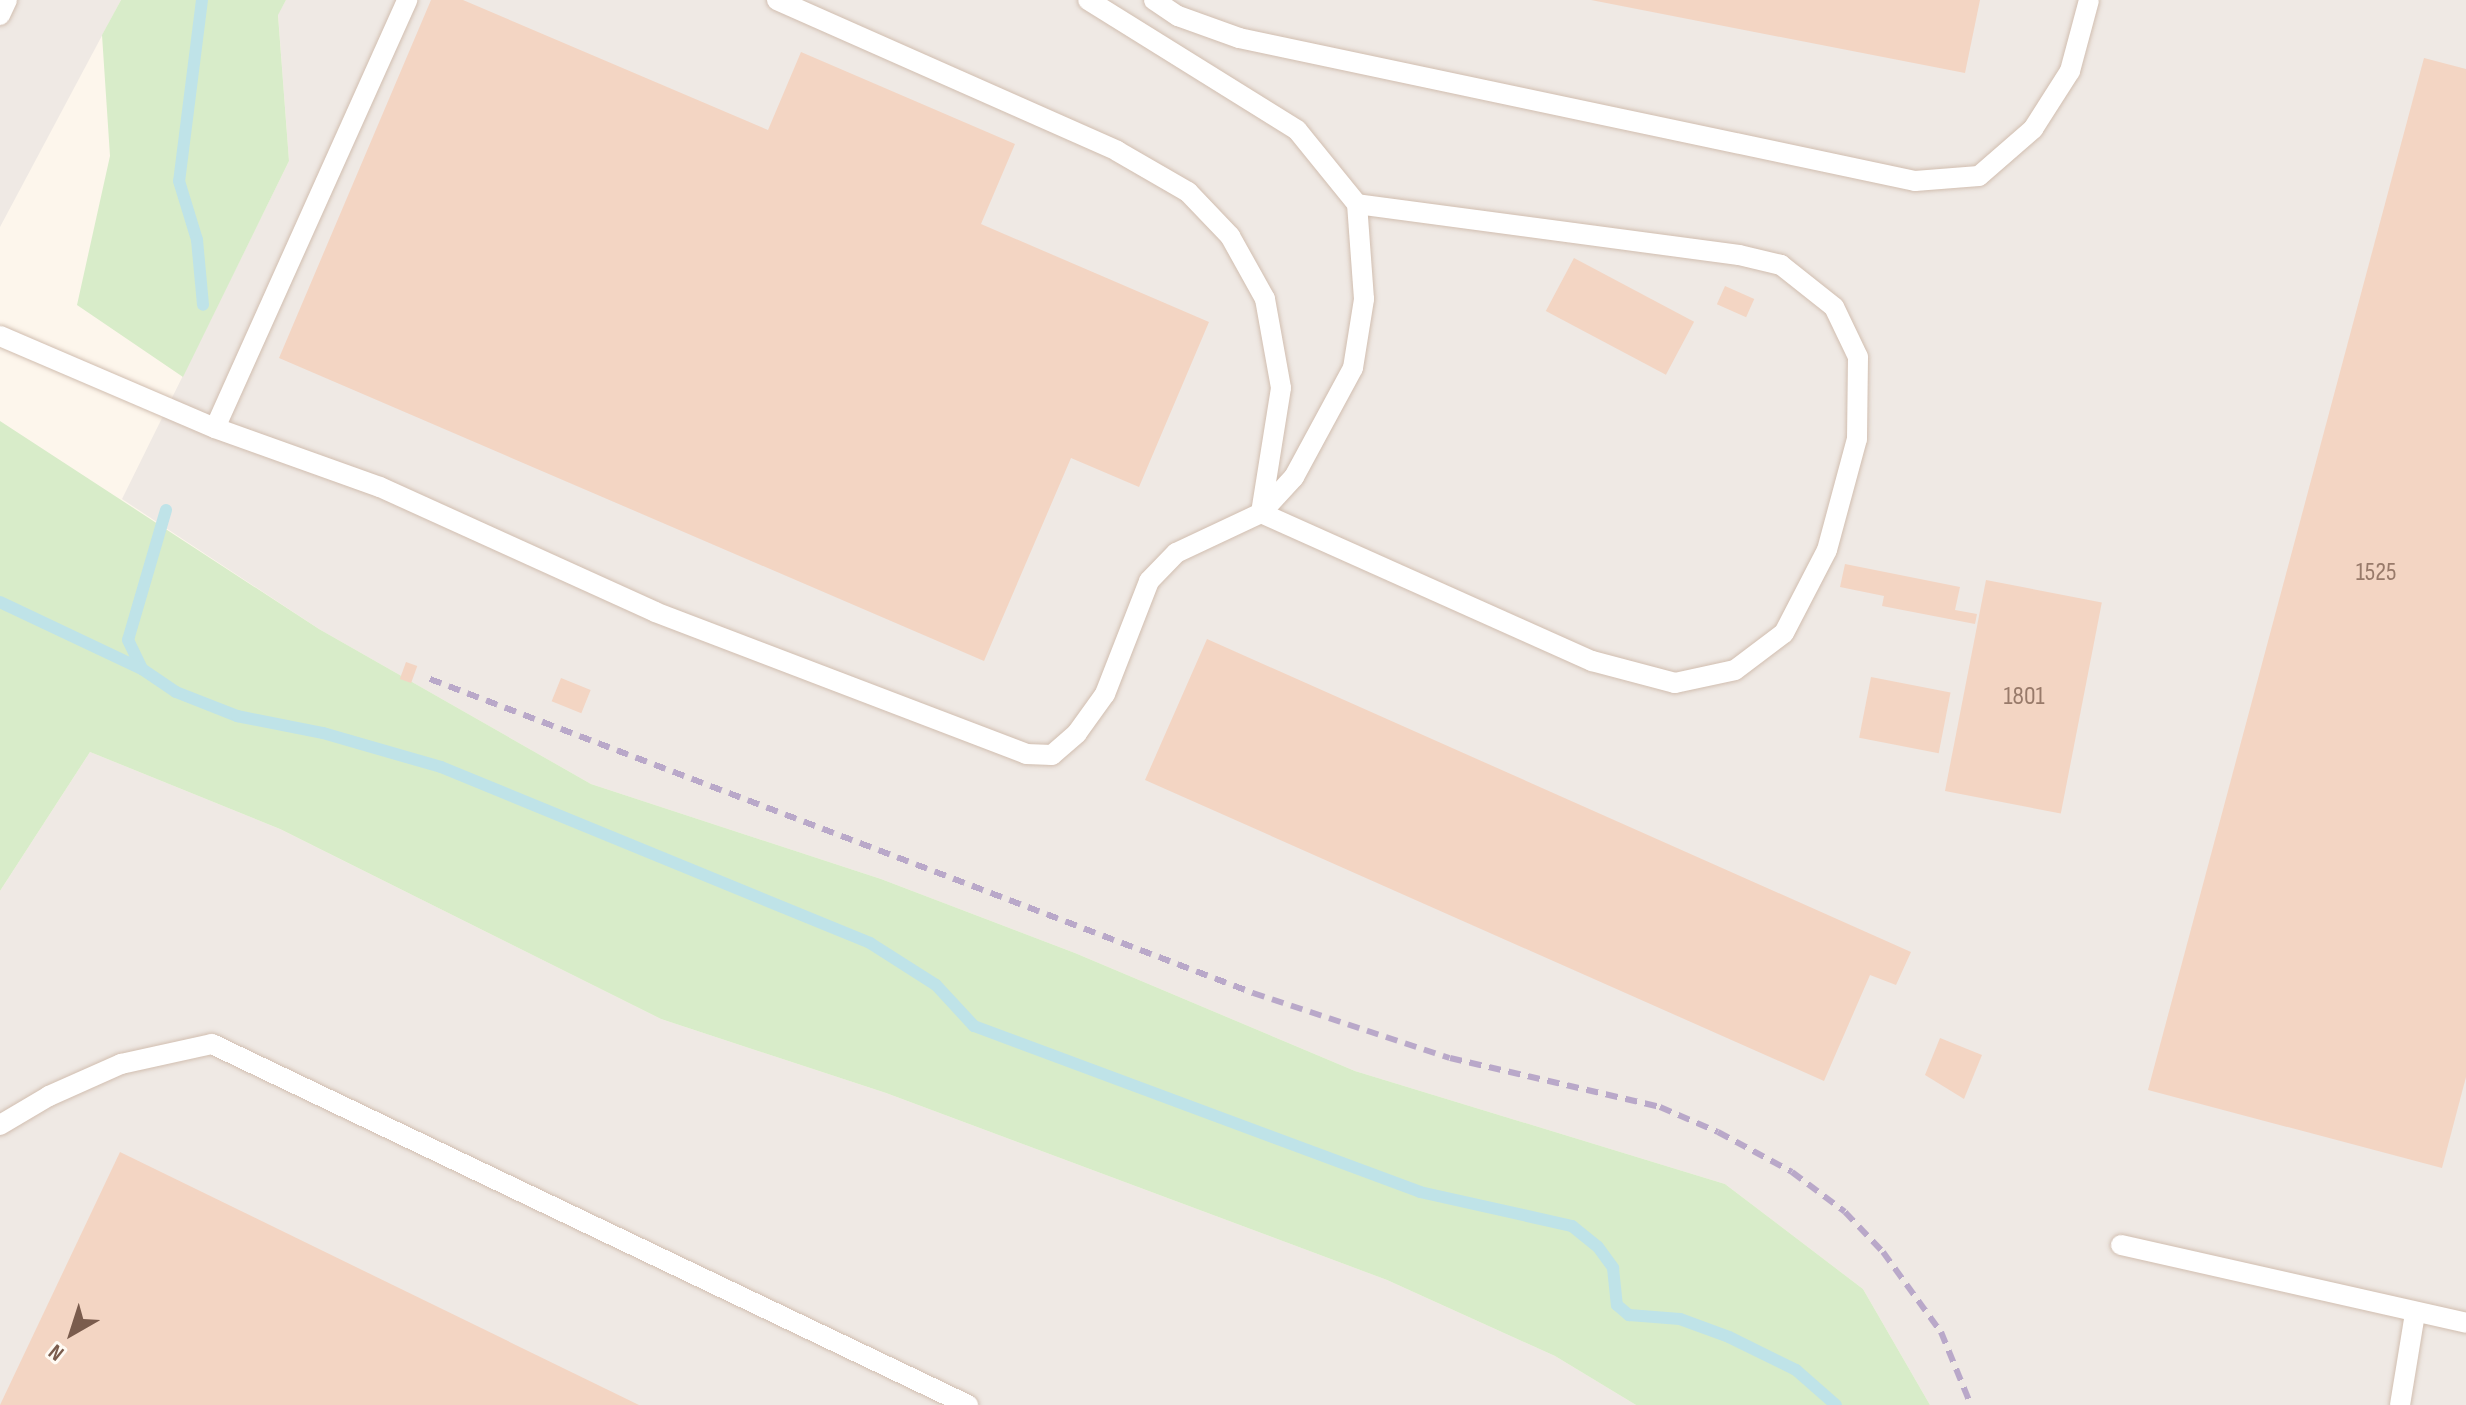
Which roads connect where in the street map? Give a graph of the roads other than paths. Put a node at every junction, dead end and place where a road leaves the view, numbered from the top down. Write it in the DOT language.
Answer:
graph roads {
  1 [pos="7,0"];
  2 [pos="407,0"];
  3 [pos="777,0"];
  4 [pos="1088,0"];
  5 [pos="1154,0"];
  6 [pos="2089,0"];
  7 [pos="0,15"];
  8 [pos="1357,204"];
  9 [pos="0,336"];
  10 [pos="215,428"];
  11 [pos="1261,513"];
  12 [pos="0,1125"];
  13 [pos="2121,1245"];
  14 [pos="2415,1313"];
  15 [pos="2466,1323"];
  16 [pos="968,1405"];
  17 [pos="2400,1405"];
  1 -- 7 [label="lane"];
  2 -- 10 [label="lane"];
  3 -- 11 [label="lane"];
  4 -- 8 [label="lane"];
  5 -- 6 [label="lane"];
  8 -- 11 [label="lane"];
  8 -- 11 [label="lane"];
  9 -- 10 [label="lane"];
  10 -- 11 [label="lane"];
  12 -- 16 [label="lane"];
  13 -- 14 [label="lane"];
  14 -- 15 [label="lane"];
  14 -- 17 [label="lane"];
}
